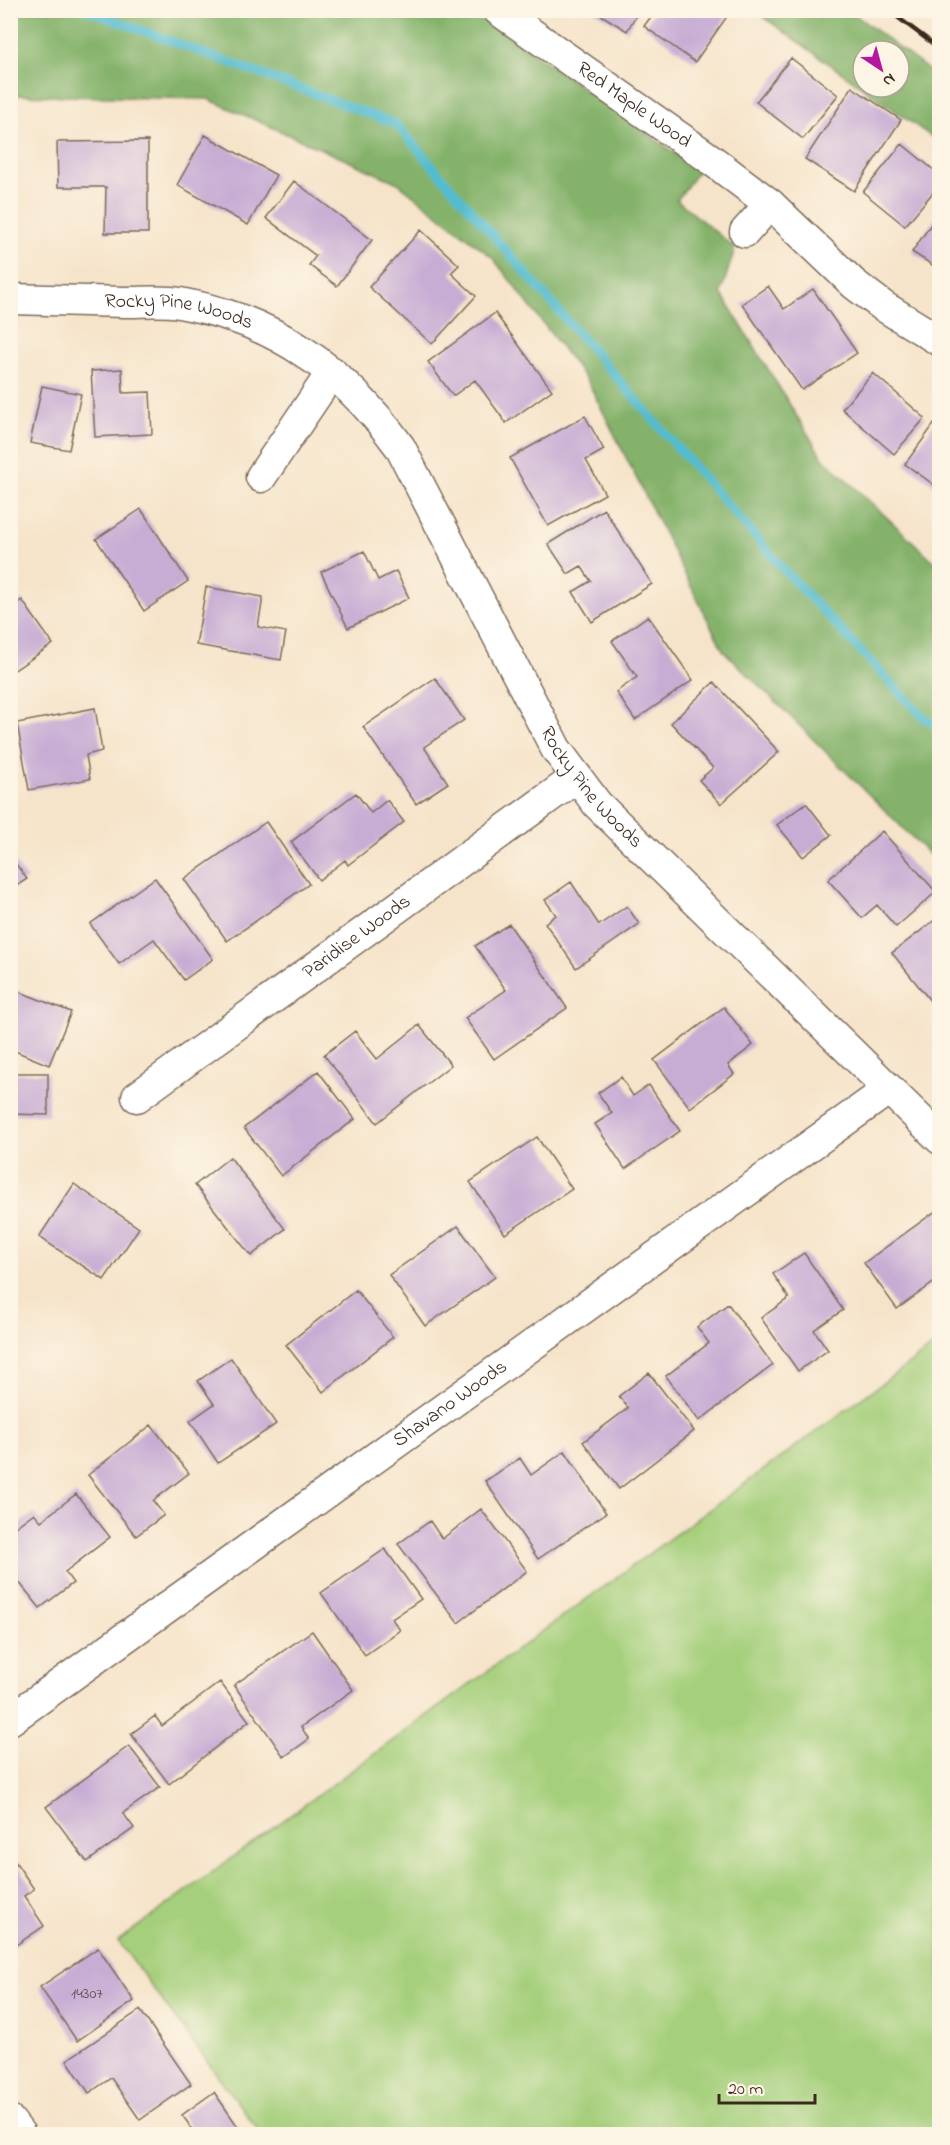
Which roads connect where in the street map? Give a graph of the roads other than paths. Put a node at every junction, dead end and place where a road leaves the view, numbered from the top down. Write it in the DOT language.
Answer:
graph roads {
  1 [pos="498,10"];
  2 [pos="770,204"];
  3 [pos="745,232"];
  4 [pos="10,299"];
  5 [pos="939,340"];
  6 [pos="332,372"];
  7 [pos="261,477"];
  8 [pos="577,777"];
  9 [pos="889,1089"];
  10 [pos="137,1097"];
  11 [pos="939,1139"];
  12 [pos="10,1720"];
  13 [pos="10,2121"];
  14 [pos="20,2134"];
  1 -- 2 [label="street, Red Maple Wood"];
  2 -- 3 [label="street"];
  2 -- 5 [label="street, Red Maple Wood"];
  4 -- 6 [label="street, Rocky Pine Woods"];
  6 -- 7 [label="street"];
  6 -- 8 [label="street, Rocky Pine Woods"];
  8 -- 9 [label="street, Rocky Pine Woods"];
  8 -- 10 [label="street, Paridise Woods"];
  9 -- 11 [label="street, Rocky Pine Woods"];
  9 -- 12 [label="street, Shavano Woods"];
  13 -- 14 [label="street"];
}
